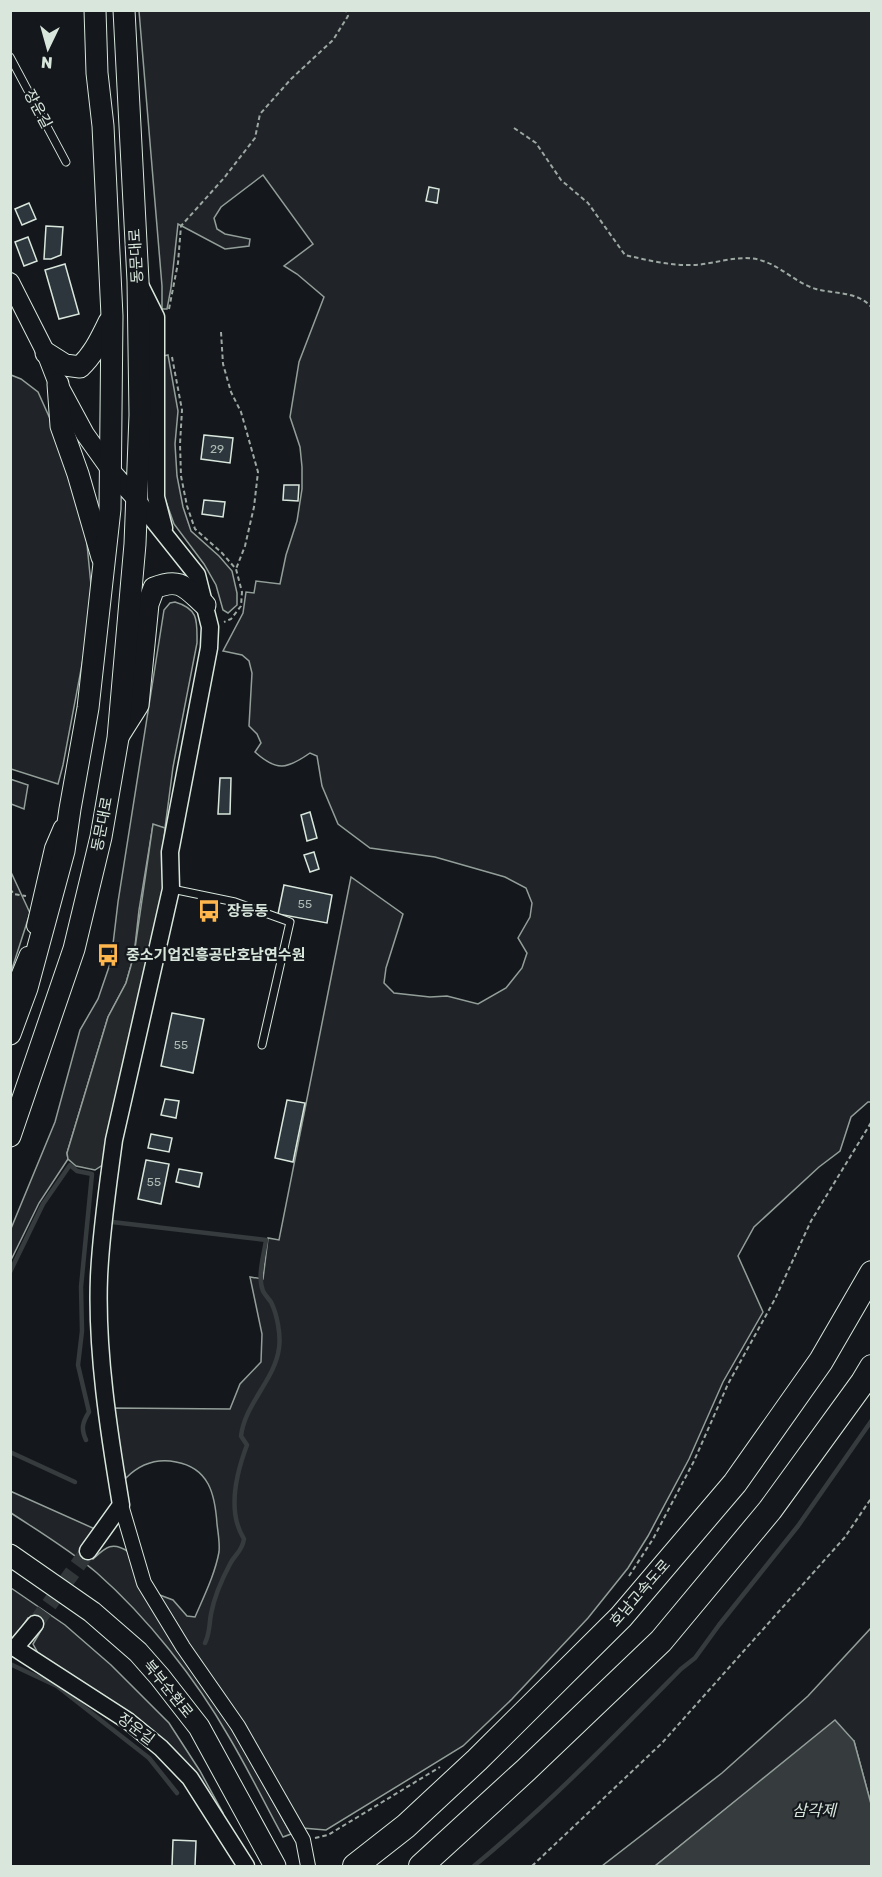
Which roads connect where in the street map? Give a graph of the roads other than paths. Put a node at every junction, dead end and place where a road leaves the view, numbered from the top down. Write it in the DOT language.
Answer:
graph roads {
  1 [pos="95,10"];
  2 [pos="124,10"];
  3 [pos="10,57"];
  4 [pos="66,162"];
  5 [pos="138,281"];
  6 [pos="10,282"];
  7 [pos="112,316"];
  8 [pos="46,353"];
  9 [pos="58,384"];
  10 [pos="112,472"];
  11 [pos="138,501"];
  12 [pos="167,537"];
  13 [pos="105,567"];
  14 [pos="205,605"];
  15 [pos="118,738"];
  16 [pos="70,809"];
  17 [pos="171,889"];
  18 [pos="10,996"];
  19 [pos="10,1034"];
  20 [pos="262,1045"];
  21 [pos="10,1136"];
  22 [pos="872,1273"];
  23 [pos="872,1367"];
  24 [pos="121,1505"];
  25 [pos="88,1551"];
  26 [pos="10,1555"];
  27 [pos="35,1624"];
  28 [pos="246,1866"];
  29 [pos="275,1866"];
  30 [pos="308,1866"];
  31 [pos="355,1866"];
  32 [pos="421,1866"];
  1 -- 7 [label="main road, 동문대로"];
  2 -- 5 [label="main road, 동문대로"];
  3 -- 4 [label="lane, 장운길"];
  5 -- 11 [label="main road, 동문대로"];
  5 -- 12 [label="street"];
  6 -- 8 [label="main road"];
  7 -- 8 [label="main road"];
  7 -- 10 [label="main road, 동문대로"];
  8 -- 9 [label="main road"];
  9 -- 10 [label="main road"];
  9 -- 13 [label="main road"];
  10 -- 11 [label="main road"];
  10 -- 13 [label="main road, 동문대로"];
  11 -- 12 [label="street"];
  11 -- 15 [label="main road, 동문대로"];
  12 -- 14 [label="street"];
  13 -- 16 [label="main road, 동문대로"];
  14 -- 15 [label="main road"];
  14 -- 17 [label="street"];
  15 -- 21 [label="main road, 동문대로"];
  16 -- 18 [label="street"];
  16 -- 19 [label="main road, 동문대로"];
  17 -- 20 [label="lane"];
  17 -- 24 [label="street"];
  22 -- 31 [label="highway, 호남고속도로"];
  23 -- 32 [label="highway"];
  24 -- 25 [label="street"];
  24 -- 30 [label="street"];
  26 -- 29 [label="main road, 북부순환로"];
  27 -- 28 [label="street, 장운길"];
}
